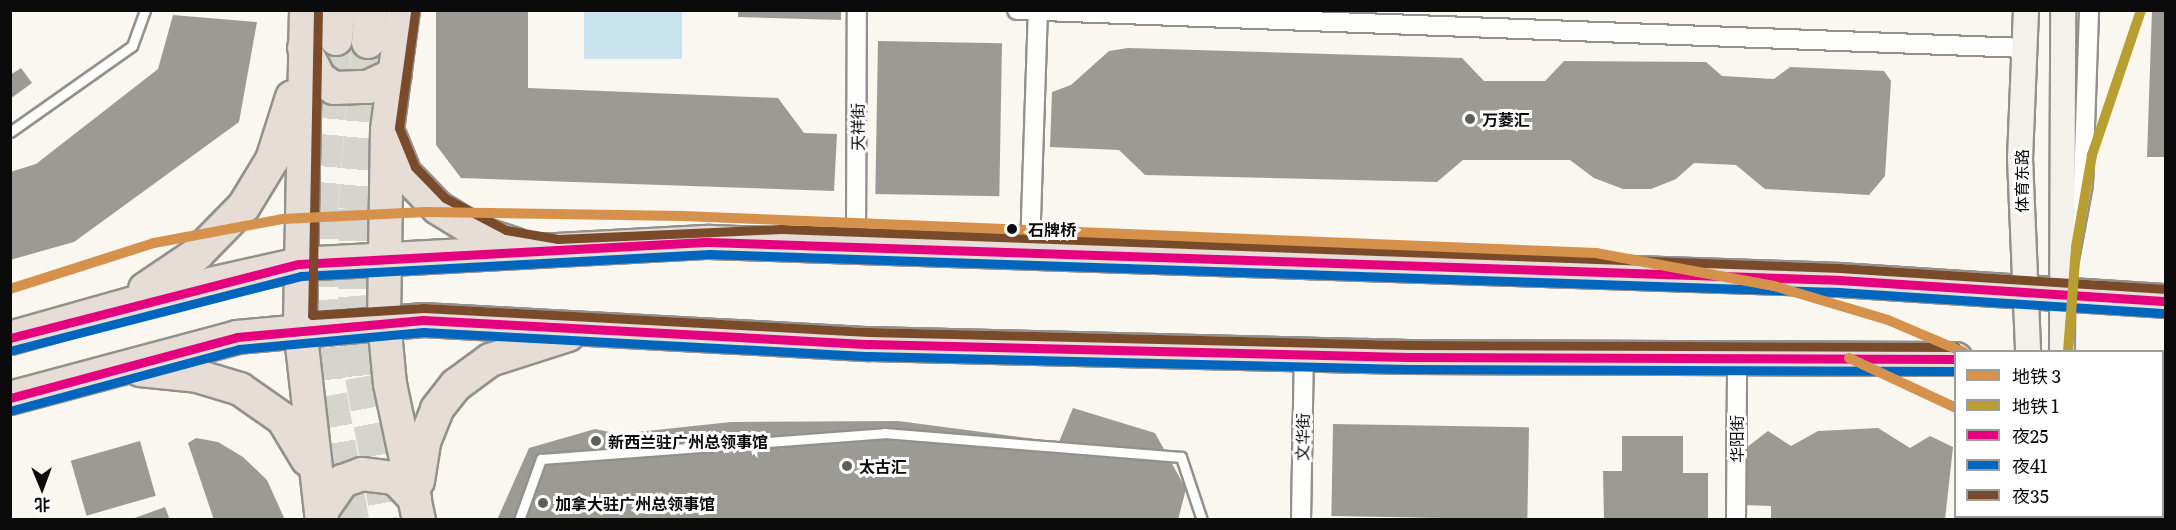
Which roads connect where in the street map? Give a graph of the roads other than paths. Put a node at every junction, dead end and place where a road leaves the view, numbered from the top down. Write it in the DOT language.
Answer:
graph roads {
  1 [pos="145,10"];
  2 [pos="306,10"];
  3 [pos="372,10"];
  4 [pos="403,10"];
  5 [pos="857,10"];
  6 [pos="1017,10"];
  7 [pos="2026,10"];
  8 [pos="2063,10"];
  9 [pos="2089,10"];
  10 [pos="1038,11"];
  11 [pos="368,42"];
  12 [pos="304,47"];
  13 [pos="2024,48"];
  14 [pos="395,74"];
  15 [pos="387,130"];
  16 [pos="10,132"];
  17 [pos="856,243"];
  18 [pos="1030,249"];
  19 [pos="557,251"];
  20 [pos="384,257"];
  21 [pos="300,264"];
  22 [pos="2024,294"];
  23 [pos="2062,296"];
  24 [pos="2166,301"];
  25 [pos="118,306"];
  26 [pos="384,321"];
  27 [pos="300,328"];
  28 [pos="595,328"];
  29 [pos="10,338"];
  30 [pos="2028,350"];
  31 [pos="2062,350"];
  32 [pos="1304,355"];
  33 [pos="1737,358"];
  34 [pos="1954,359"];
  35 [pos="115,369"];
  36 [pos="10,398"];
  37 [pos="314,474"];
  38 [pos="417,509"];
  39 [pos="322,516"];
  40 [pos="519,519"];
  41 [pos="1202,519"];
  42 [pos="1301,519"];
  43 [pos="1736,519"];
  1 -- 16 [label="lane"];
  2 -- 12 [label="highway"];
  3 -- 11 [label="highway"];
  4 -- 14 [label="highway"];
  5 -- 17 [label="street, 天祥街"];
  6 -- 10 [label="street"];
  7 -- 13 [label="main road, 体育东路"];
  8 -- 23 [label="main road"];
  9 -- 23 [label="street"];
  10 -- 13 [label="street"];
  10 -- 18 [label="street"];
  12 -- 14 [label="highway"];
  12 -- 21 [label="highway"];
  12 -- 25 [label="highway"];
  13 -- 22 [label="main road, 体育东路"];
  14 -- 15 [label="highway"];
  15 -- 19 [label="highway"];
  15 -- 20 [label="highway"];
  17 -- 18 [label="highway"];
  17 -- 19 [label="highway"];
  18 -- 22 [label="highway"];
  19 -- 20 [label="highway"];
  20 -- 21 [label="highway"];
  20 -- 26 [label="highway"];
  21 -- 25 [label="highway"];
  21 -- 27 [label="highway"];
  22 -- 23 [label="highway"];
  22 -- 30 [label="main road, 体育东路"];
  23 -- 24 [label="highway"];
  23 -- 31 [label="main road"];
  25 -- 29 [label="highway"];
  26 -- 27 [label="highway"];
  26 -- 28 [label="highway"];
  26 -- 38 [label="highway"];
  27 -- 35 [label="highway"];
  27 -- 37 [label="highway"];
  28 -- 32 [label="highway"];
  28 -- 38 [label="highway"];
  32 -- 33 [label="highway"];
  32 -- 42 [label="street, 文华街"];
  33 -- 34 [label="highway"];
  33 -- 43 [label="street, 华阳街"];
  35 -- 36 [label="highway"];
  35 -- 37 [label="highway"];
  37 -- 39 [label="highway"];
  38 -- 39 [label="highway"];
  40 -- 41 [label="lane"];
}
